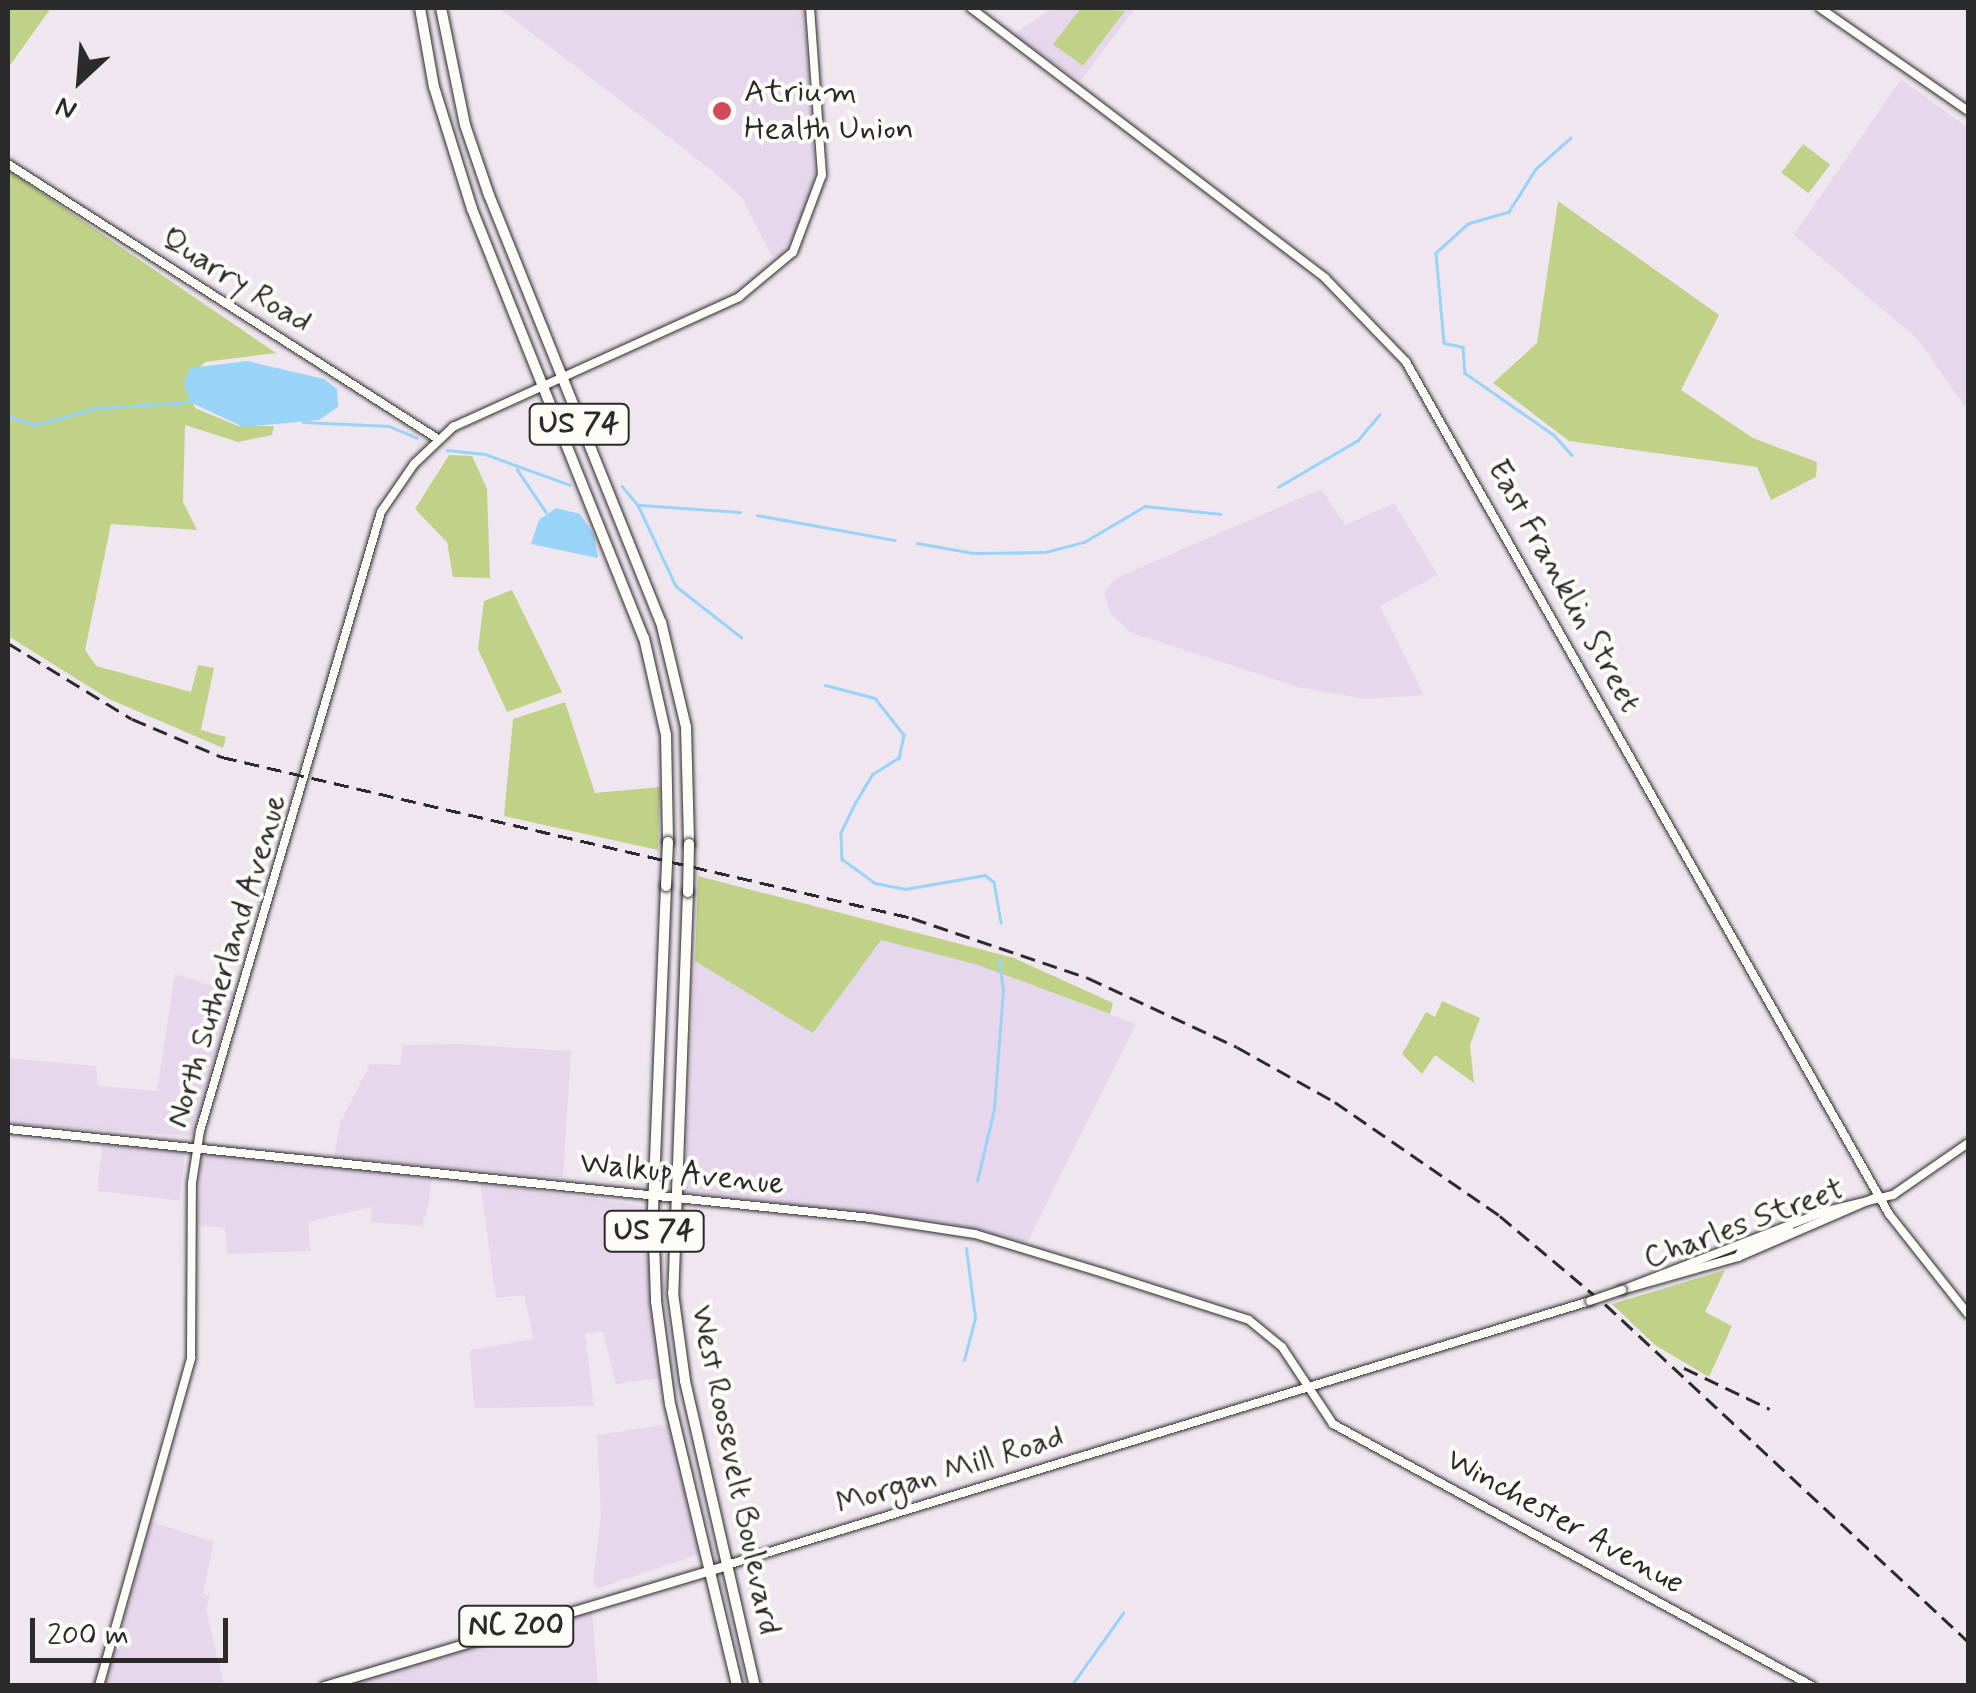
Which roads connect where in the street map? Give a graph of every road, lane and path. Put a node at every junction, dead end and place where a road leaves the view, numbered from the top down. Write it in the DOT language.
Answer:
graph roads {
  1 [pos="420,8"];
  2 [pos="441,8"];
  3 [pos="810,8"];
  4 [pos="971,8"];
  5 [pos="1820,8"];
  6 [pos="1968,111"];
  7 [pos="8,164"];
  8 [pos="564,378"];
  9 [pos="544,385"];
  10 [pos="438,439"];
  11 [pos="8,1129"];
  12 [pos="1968,1143"];
  13 [pos="197,1147"];
  14 [pos="1879,1196"];
  15 [pos="654,1197"];
  16 [pos="676,1199"];
  17 [pos="1800,1220"];
  18 [pos="1722,1250"];
  19 [pos="1738,1257"];
  20 [pos="1672,1278"];
  21 [pos="1622,1290"];
  22 [pos="1590,1302"];
  23 [pos="1968,1314"];
  24 [pos="1308,1388"];
  25 [pos="727,1565"];
  26 [pos="709,1570"];
  27 [pos="99,1686"];
  28 [pos="324,1686"];
  29 [pos="737,1686"];
  30 [pos="755,1686"];
  31 [pos="1812,1686"];
  1 -- 9 [label="highway, US 74"];
  2 -- 8 [label="highway, US 74"];
  3 -- 8 [label="street, North Sutherland Avenue"];
  4 -- 14 [label="street, East Franklin Street"];
  5 -- 6 [label="street"];
  7 -- 10 [label="street, Quarry Road"];
  8 -- 9 [label="street, North Sutherland Avenue"];
  8 -- 16 [label="highway, West Roosevelt Boulevard / US 74, bridge"];
  9 -- 10 [label="street, North Sutherland Avenue"];
  9 -- 15 [label="highway, West Roosevelt Boulevard / US 74, bridge"];
  10 -- 13 [label="street, North Sutherland Avenue"];
  11 -- 13 [label="street, Walkup Avenue"];
  12 -- 14 [label="street, Charles Street"];
  13 -- 15 [label="street, Walkup Avenue"];
  13 -- 27 [label="street, North Sutherland Avenue"];
  14 -- 17 [label="street, Charles Street"];
  14 -- 19 [label="street, Charles Street"];
  14 -- 23 [label="street, East Franklin Street"];
  15 -- 16 [label="street, Walkup Avenue"];
  15 -- 26 [label="highway, West Roosevelt Boulevard / US 74"];
  16 -- 24 [label="street, Walkup Avenue"];
  16 -- 25 [label="highway, West Roosevelt Boulevard / US 74"];
  17 -- 18 [label="street, Charles Street"];
  17 -- 19 [label="street"];
  18 -- 20 [label="street"];
  18 -- 21 [label="street, Charles Street"];
  19 -- 20 [label="street, Charles Street"];
  20 -- 21 [label="street, Charles Street"];
  21 -- 22 [label="street, Charles Street, bridge"];
  22 -- 24 [label="street, Morgan Mill Road"];
  24 -- 25 [label="street, Morgan Mill Road"];
  24 -- 31 [label="street, Winchester Avenue"];
  25 -- 26 [label="main road, Morgan Mill Road / NC 200"];
  25 -- 30 [label="highway, West Roosevelt Boulevard / US 74"];
  26 -- 28 [label="main road, Morgan Mill Road / NC 200"];
  26 -- 29 [label="highway, West Roosevelt Boulevard / US 74"];
}
